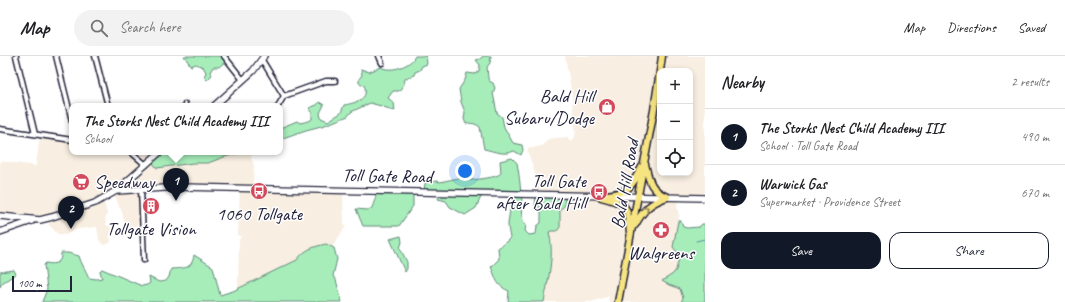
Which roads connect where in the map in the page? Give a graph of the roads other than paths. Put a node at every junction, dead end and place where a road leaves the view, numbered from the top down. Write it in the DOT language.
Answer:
graph roads {
  1 [pos="16,56"];
  2 [pos="56,56"];
  3 [pos="95,56"];
  4 [pos="224,56"];
  5 [pos="379,56"];
  6 [pos="662,56"];
  7 [pos="263,58"];
  8 [pos="382,63"];
  9 [pos="660,68"];
  10 [pos="243,80"];
  11 [pos="335,81"];
  12 [pos="657,89"];
  13 [pos="284,96"];
  14 [pos="107,103"];
  15 [pos="217,103"];
  16 [pos="280,103"];
  17 [pos="69,109"];
  18 [pos="0,129"];
  19 [pos="35,134"];
  20 [pos="69,140"];
  21 [pos="134,155"];
  22 [pos="157,155"];
  23 [pos="645,162"];
  24 [pos="146,165"];
  25 [pos="142,189"];
  26 [pos="116,191"];
  27 [pos="598,196"];
  28 [pos="667,197"];
  29 [pos="638,198"];
  30 [pos="705,198"];
  31 [pos="0,216"];
  32 [pos="35,220"];
  33 [pos="632,230"];
  34 [pos="0,232"];
  35 [pos="630,239"];
  36 [pos="144,260"];
  37 [pos="618,302"];
  1 -- 19 [label="street"];
  2 -- 17 [label="street"];
  3 -- 14 [label="street"];
  4 -- 10 [label="street"];
  5 -- 8 [label="street"];
  6 -- 9 [label="main road, Bald Hill Road"];
  7 -- 10 [label="main road"];
  7 -- 13 [label="street"];
  10 -- 15 [label="main road"];
  11 -- 13 [label="street"];
  12 -- 23 [label="main road, Bald Hill Road"];
  13 -- 16 [label="street"];
  18 -- 19 [label="street"];
  19 -- 20 [label="street"];
  21 -- 24 [label="street"];
  22 -- 24 [label="main road"];
  23 -- 27 [label="main road"];
  23 -- 28 [label="main road"];
  23 -- 29 [label="main road, Bald Hill Road"];
  24 -- 26 [label="main road"];
  25 -- 26 [label="main road, Toll Gate Road"];
  25 -- 27 [label="main road, Toll Gate Road"];
  25 -- 36 [label="street"];
  26 -- 32 [label="main road"];
  27 -- 29 [label="main road, Toll Gate Road"];
  27 -- 35 [label="main road"];
  28 -- 29 [label="main road, Toll Gate Road"];
  28 -- 30 [label="main road, Toll Gate Road"];
  33 -- 28 [label="main road, one-way"];
  29 -- 33 [label="main road, Bald Hill Road"];
  31 -- 32 [label="main road"];
  32 -- 34 [label="main road"];
  33 -- 35 [label="main road, Bald Hill Road"];
  35 -- 37 [label="main road, Bald Hill Road"];
}
